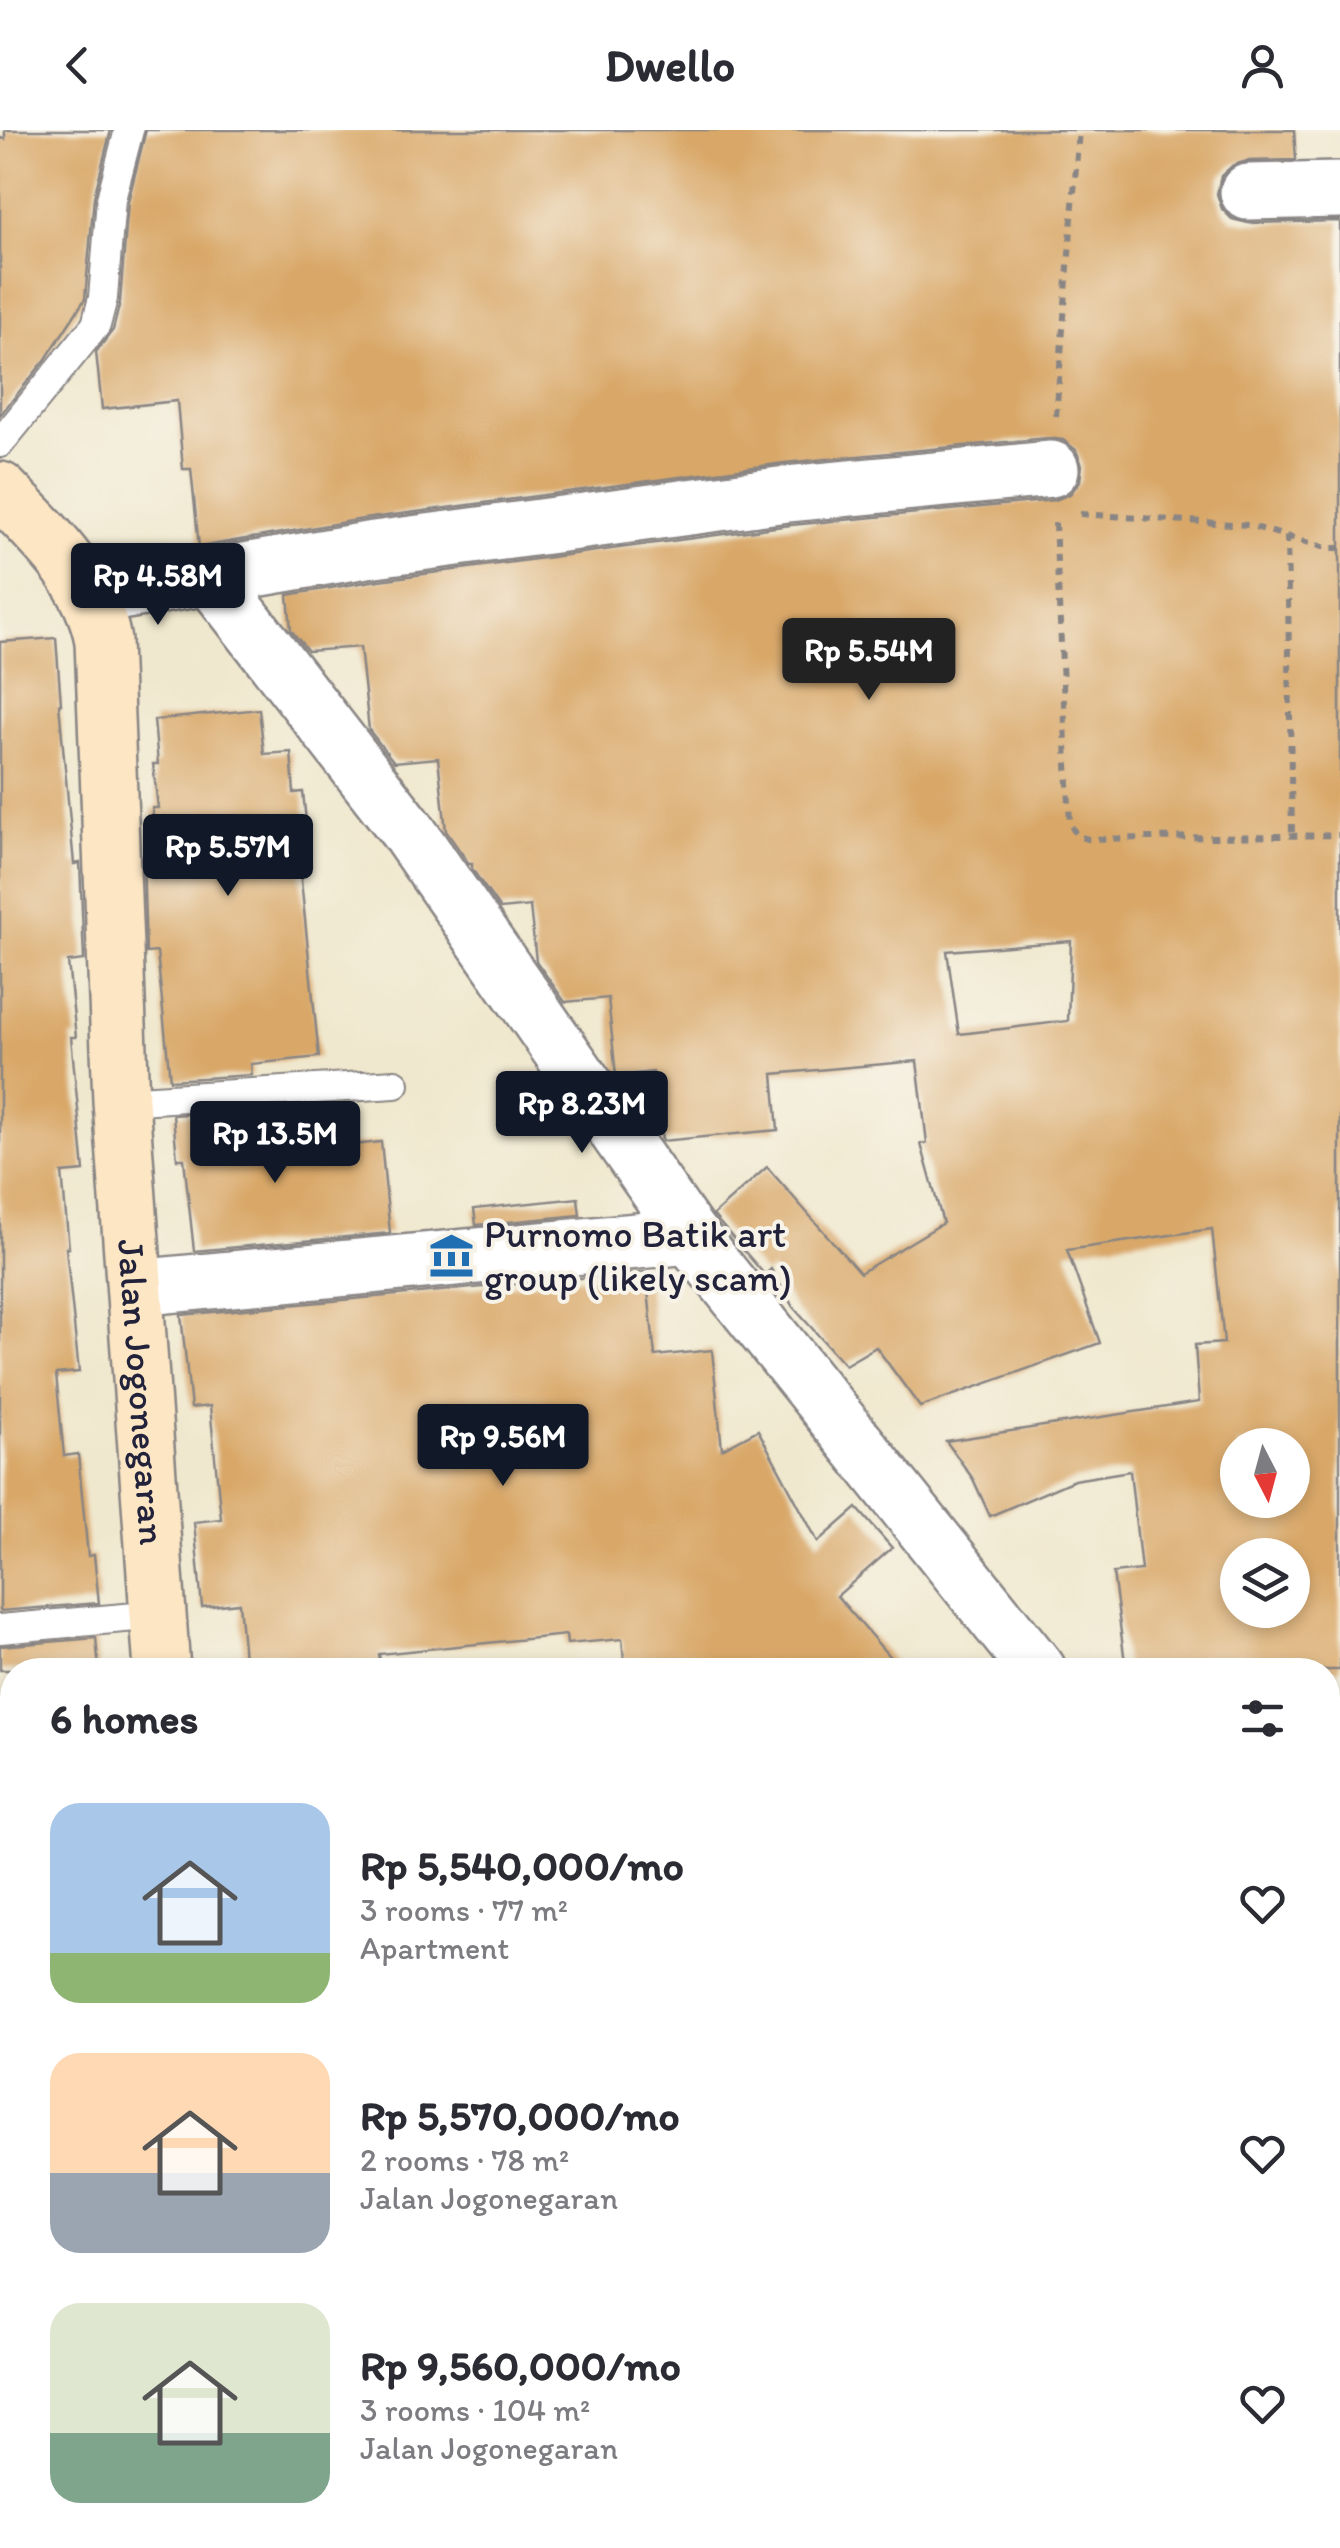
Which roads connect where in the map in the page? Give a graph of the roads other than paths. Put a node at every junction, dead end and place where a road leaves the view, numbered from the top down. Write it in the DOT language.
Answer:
graph roads {
  1 [pos="128,130"];
  2 [pos="1340,190"];
  3 [pos="1248,192"];
  4 [pos="0,443"];
  5 [pos="0,490"];
  6 [pos="1053,490"];
  7 [pos="210,576"];
  8 [pos="91,596"];
  9 [pos="394,1084"];
  10 [pos="121,1101"];
  11 [pos="690,1236"];
  12 [pos="135,1288"];
  13 [pos="158,1615"];
  14 [pos="0,1630"];
  15 [pos="161,1658"];
  16 [pos="1028,1658"];
  1 -- 4 [label="lane"];
  2 -- 3 [label="street"];
  5 -- 8 [label="street, Jalan Jogonegaran"];
  6 -- 7 [label="street"];
  7 -- 8 [label="street"];
  7 -- 11 [label="street"];
  8 -- 10 [label="street, Jalan Jogonegaran"];
  9 -- 10 [label="lane"];
  10 -- 12 [label="street, Jalan Jogonegaran"];
  11 -- 12 [label="street"];
  11 -- 16 [label="street"];
  12 -- 13 [label="street, Jalan Jogonegaran"];
  13 -- 14 [label="lane"];
  13 -- 15 [label="street, Jalan Jogonegaran"];
}
